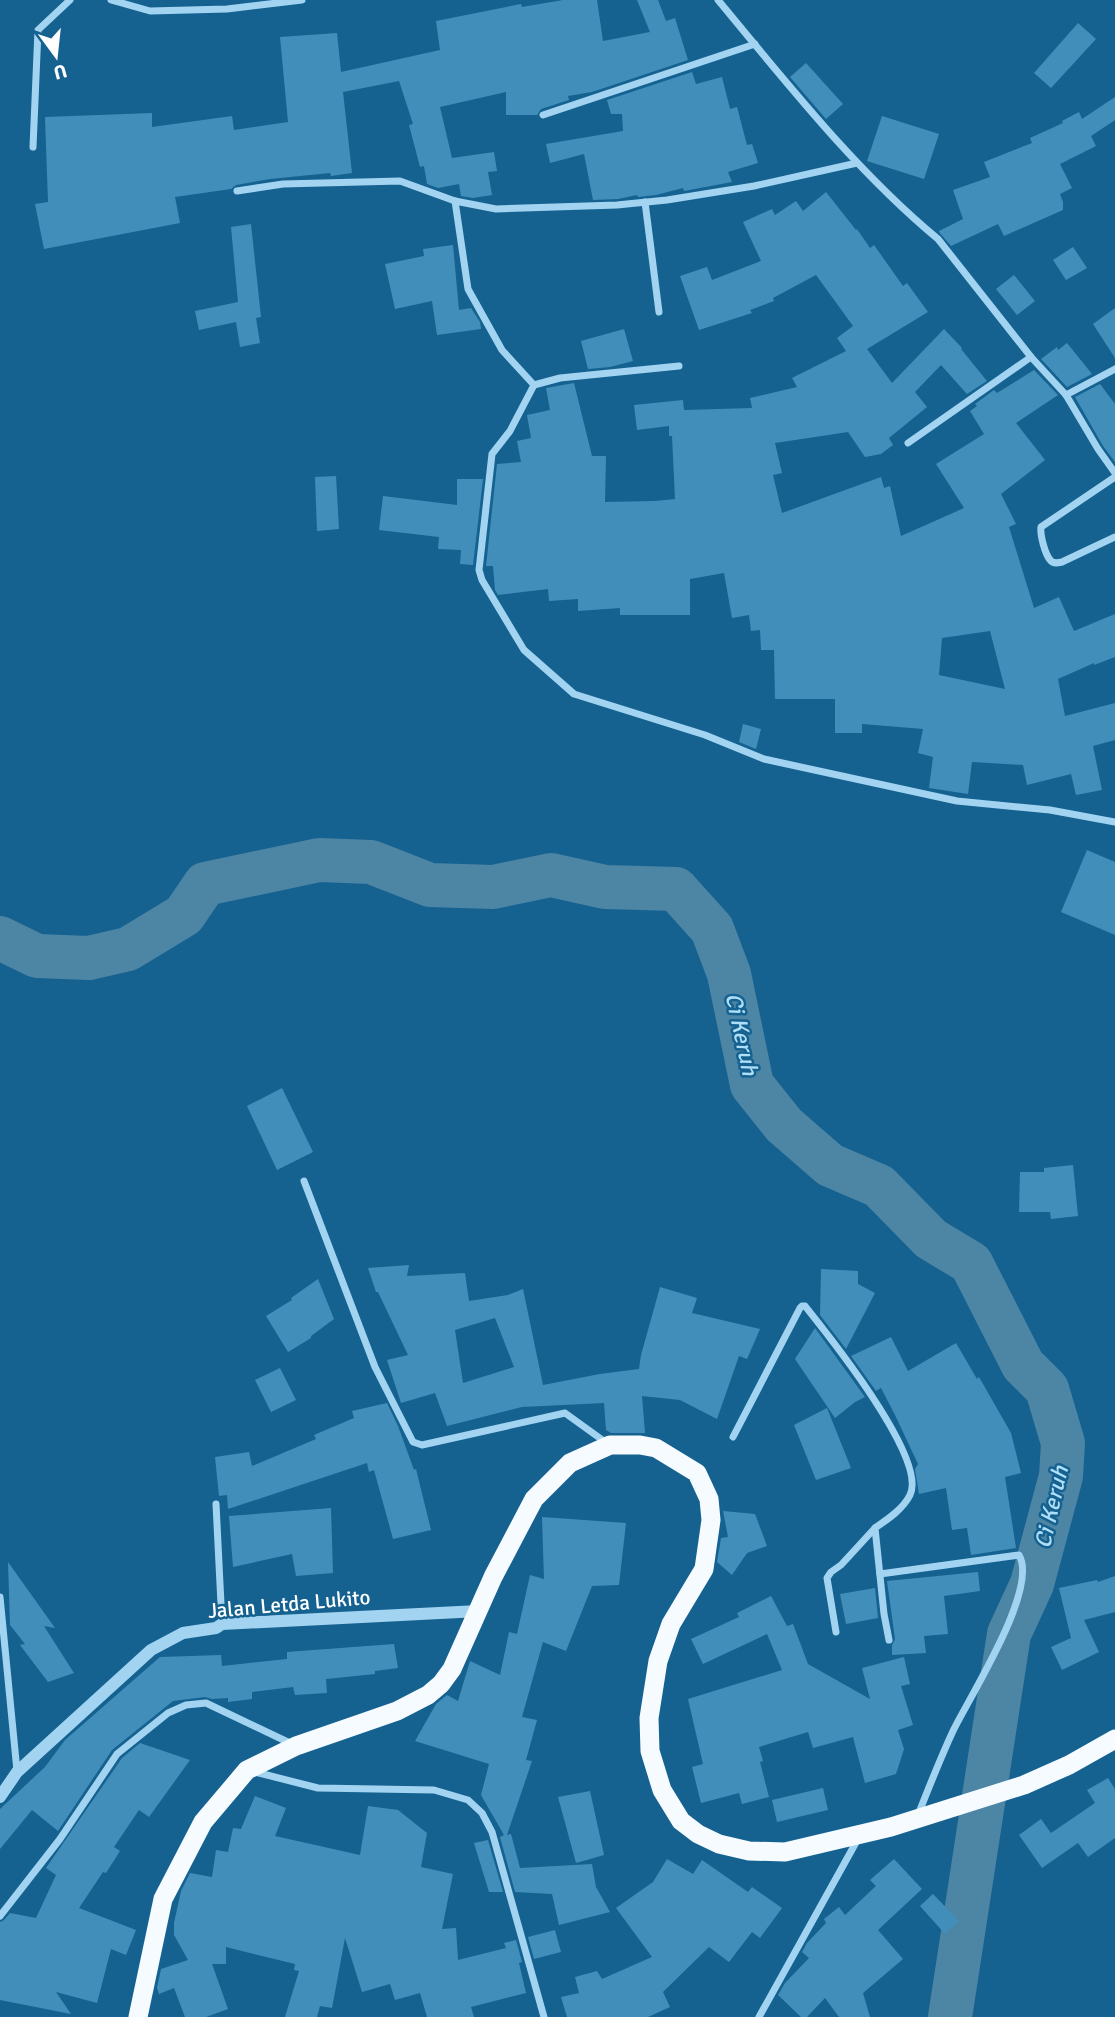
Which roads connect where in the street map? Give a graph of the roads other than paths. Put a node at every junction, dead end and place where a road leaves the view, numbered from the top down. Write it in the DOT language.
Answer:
graph roads {
  1 [pos="70,0"];
  2 [pos="111,0"];
  3 [pos="302,0"];
  4 [pos="718,0"];
  5 [pos="755,44"];
  6 [pos="543,115"];
  7 [pos="33,147"];
  8 [pos="857,163"];
  9 [pos="237,191"];
  10 [pos="455,201"];
  11 [pos="645,202"];
  12 [pos="659,312"];
  13 [pos="1031,357"];
  14 [pos="678,366"];
  15 [pos="1115,369"];
  16 [pos="534,385"];
  17 [pos="1066,395"];
  18 [pos="908,443"];
  19 [pos="1115,475"];
  20 [pos="1115,537"];
  21 [pos="1115,822"];
  22 [pos="304,1181"];
  23 [pos="733,1437"];
  24 [pos="610,1446"];
  25 [pos="216,1504"];
  26 [pos="875,1528"];
  27 [pos="880,1574"];
  28 [pos="0,1597"];
  29 [pos="479,1611"];
  30 [pos="222,1625"];
  31 [pos="836,1632"];
  32 [pos="889,1640"];
  33 [pos="1115,1739"];
  34 [pos="296,1746"];
  35 [pos="247,1770"];
  36 [pos="17,1772"];
  37 [pos="0,1797"];
  38 [pos="921,1818"];
  39 [pos="860,1835"];
  40 [pos="0,1916"];
  41 [pos="138,2017"];
  42 [pos="544,2017"];
  43 [pos="759,2017"];
  1 -- 7 [label="street"];
  2 -- 3 [label="street"];
  4 -- 5 [label="street"];
  5 -- 6 [label="street"];
  5 -- 8 [label="street"];
  8 -- 11 [label="street"];
  8 -- 13 [label="street"];
  9 -- 10 [label="street"];
  10 -- 11 [label="street"];
  10 -- 16 [label="street"];
  11 -- 12 [label="street"];
  13 -- 17 [label="street"];
  13 -- 18 [label="street"];
  14 -- 16 [label="street"];
  15 -- 17 [label="street"];
  16 -- 21 [label="street"];
  17 -- 19 [label="street"];
  19 -- 20 [label="street"];
  22 -- 24 [label="street"];
  23 -- 26 [label="street"];
  24 -- 29 [label="highway"];
  24 -- 39 [label="highway"];
  25 -- 30 [label="street"];
  26 -- 27 [label="street"];
  26 -- 31 [label="street"];
  27 -- 32 [label="street"];
  27 -- 38 [label="street"];
  28 -- 36 [label="street"];
  29 -- 30 [label="street, Jalan Letda Lukito"];
  29 -- 34 [label="highway"];
  30 -- 36 [label="street, Jalan Letda Lukito"];
  33 -- 38 [label="highway"];
  34 -- 35 [label="highway"];
  34 -- 40 [label="street"];
  35 -- 41 [label="highway"];
  35 -- 42 [label="street"];
  36 -- 37 [label="street, Jalan Letda Lukito"];
  38 -- 39 [label="highway"];
  39 -- 43 [label="street"];
}
